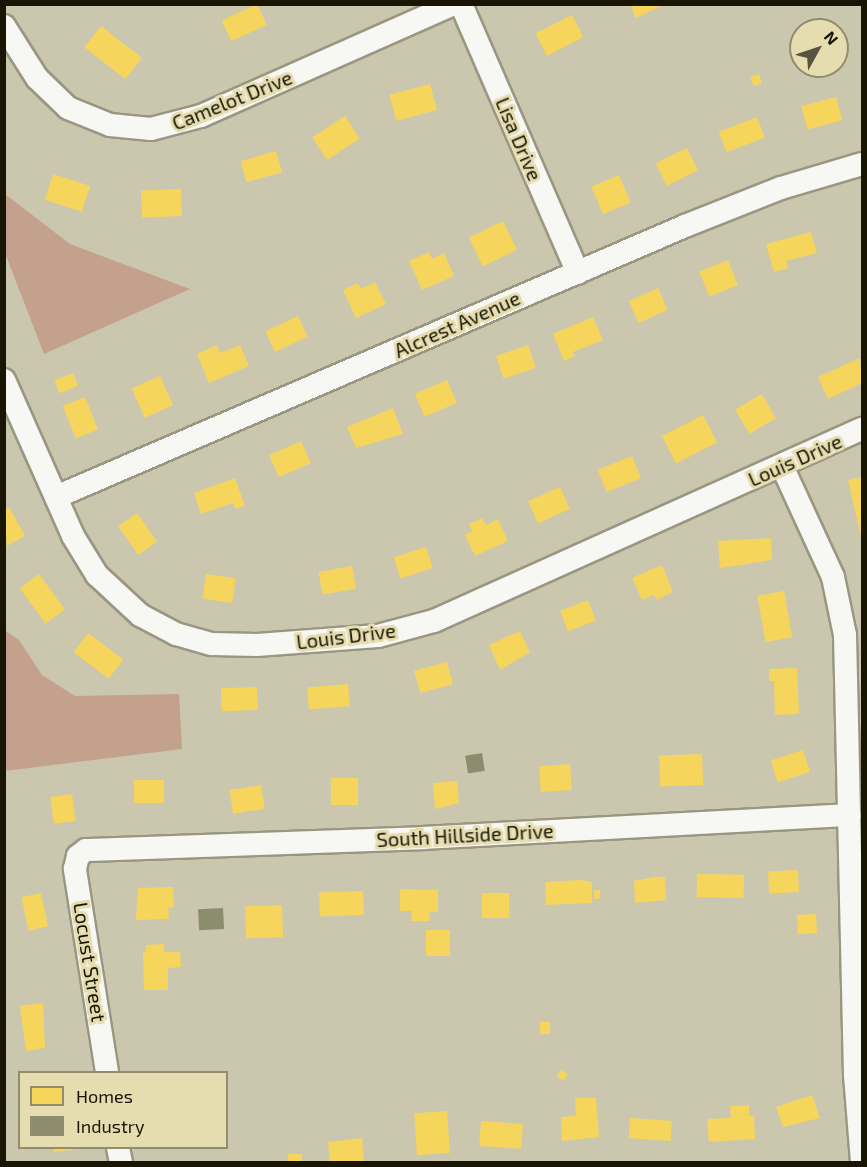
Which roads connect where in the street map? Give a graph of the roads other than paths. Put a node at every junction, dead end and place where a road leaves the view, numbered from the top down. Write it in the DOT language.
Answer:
graph roads {
  1 [pos="454,4"];
  2 [pos="461,4"];
  3 [pos="4,26"];
  4 [pos="862,164"];
  5 [pos="578,273"];
  6 [pos="4,380"];
  7 [pos="862,429"];
  8 [pos="782,466"];
  9 [pos="56,497"];
  10 [pos="849,815"];
  11 [pos="81,853"];
  12 [pos="859,1017"];
  13 [pos="107,1071"];
  14 [pos="862,1162"];
  1 -- 3 [label="street, Camelot Drive"];
  2 -- 5 [label="street, Lisa Drive"];
  4 -- 5 [label="street, Alcrest Avenue"];
  5 -- 9 [label="street, Alcrest Avenue"];
  6 -- 9 [label="street, Louis Drive"];
  7 -- 8 [label="street, Louis Drive"];
  8 -- 9 [label="street, Louis Drive"];
  8 -- 10 [label="street"];
  10 -- 11 [label="street, South Hillside Drive"];
  10 -- 12 [label="street"];
  11 -- 13 [label="street, Locust Street"];
  12 -- 14 [label="street"];
}
